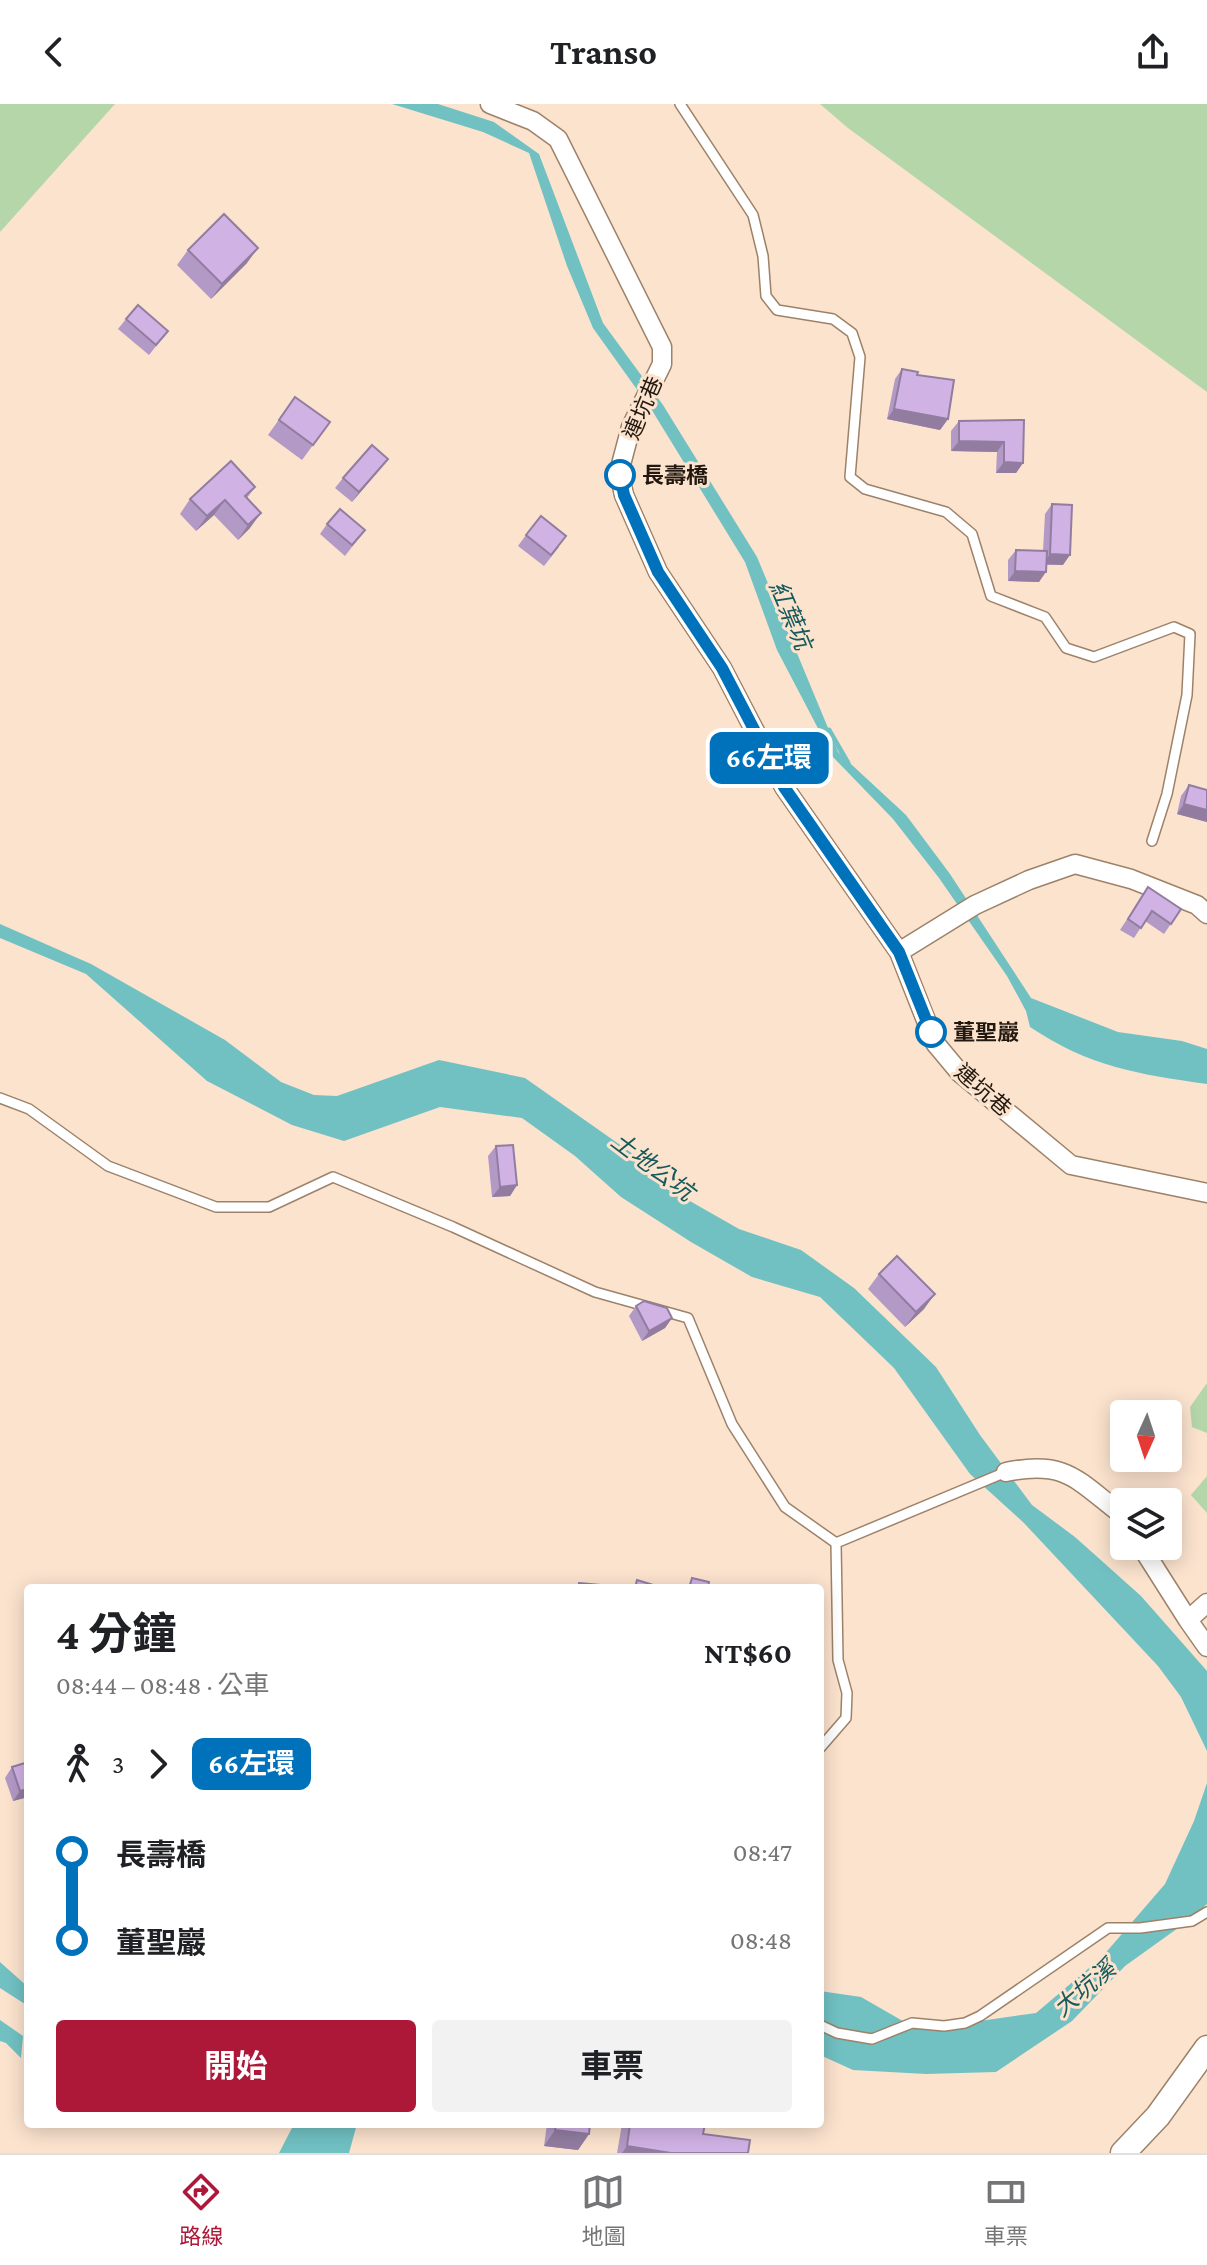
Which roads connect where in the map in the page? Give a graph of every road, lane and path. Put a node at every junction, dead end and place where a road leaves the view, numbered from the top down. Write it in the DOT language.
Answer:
graph roads {
  1 [pos="490,104"];
  2 [pos="680,104"];
  3 [pos="1152,841"];
  4 [pos="1207,914"];
  5 [pos="899,952"];
  6 [pos="0,1098"];
  7 [pos="1207,1193"];
  8 [pos="1006,1472"];
  9 [pos="1110,1505"];
  10 [pos="836,1543"];
  11 [pos="1150,1560"];
  12 [pos="1207,1603"];
  13 [pos="1188,1620"];
  14 [pos="1207,1647"];
  15 [pos="824,1743"];
  16 [pos="1207,1912"];
  17 [pos="824,2027"];
  18 [pos="1207,2048"];
  19 [pos="1123,2153"];
  1 -- 5 [label="street, 連坑巷"];
  2 -- 3 [label="lane"];
  4 -- 5 [label="street"];
  5 -- 7 [label="street, 連坑巷"];
  6 -- 10 [label="lane"];
  8 -- 9 [label="street"];
  8 -- 10 [label="lane"];
  10 -- 15 [label="lane"];
  11 -- 13 [label="street"];
  12 -- 13 [label="street"];
  13 -- 14 [label="street"];
  16 -- 17 [label="lane"];
  18 -- 19 [label="main road"];
}
